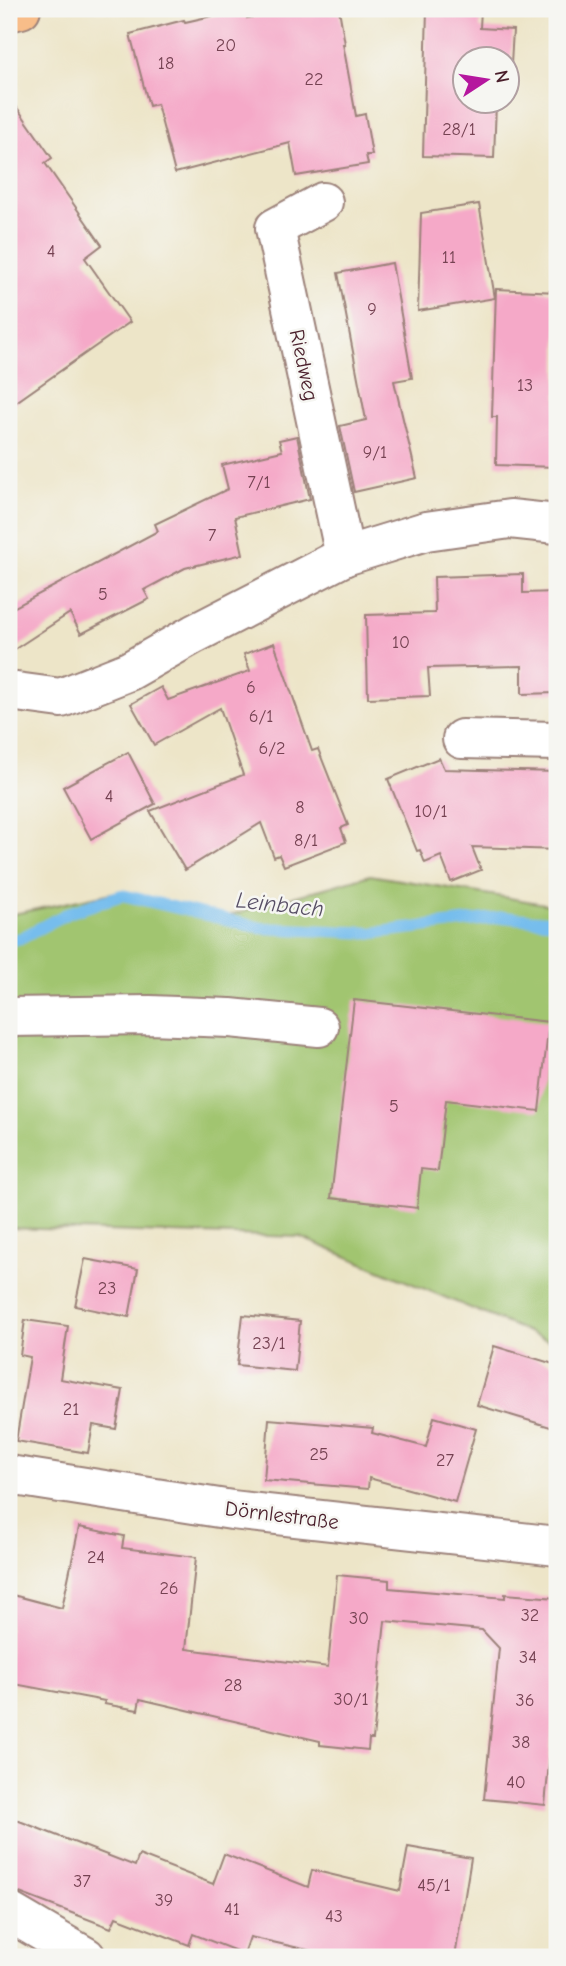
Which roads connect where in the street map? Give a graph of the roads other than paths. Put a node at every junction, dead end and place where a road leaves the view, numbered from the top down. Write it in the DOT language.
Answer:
graph roads {
  1 [pos="21,9"];
  2 [pos="9,12"];
  3 [pos="323,202"];
  4 [pos="557,524"];
  5 [pos="345,556"];
  6 [pos="9,691"];
  7 [pos="462,739"];
  8 [pos="557,741"];
  9 [pos="9,1017"];
  10 [pos="319,1027"];
  11 [pos="9,1475"];
  12 [pos="557,1546"];
  13 [pos="9,1912"];
  14 [pos="86,1957"];
  1 -- 2 [label="main road"];
  3 -- 5 [label="street, Riedweg"];
  4 -- 5 [label="street"];
  5 -- 6 [label="street"];
  7 -- 8 [label="street"];
  9 -- 10 [label="street"];
  11 -- 12 [label="street, Dörnlestraße"];
  13 -- 14 [label="street"];
}
